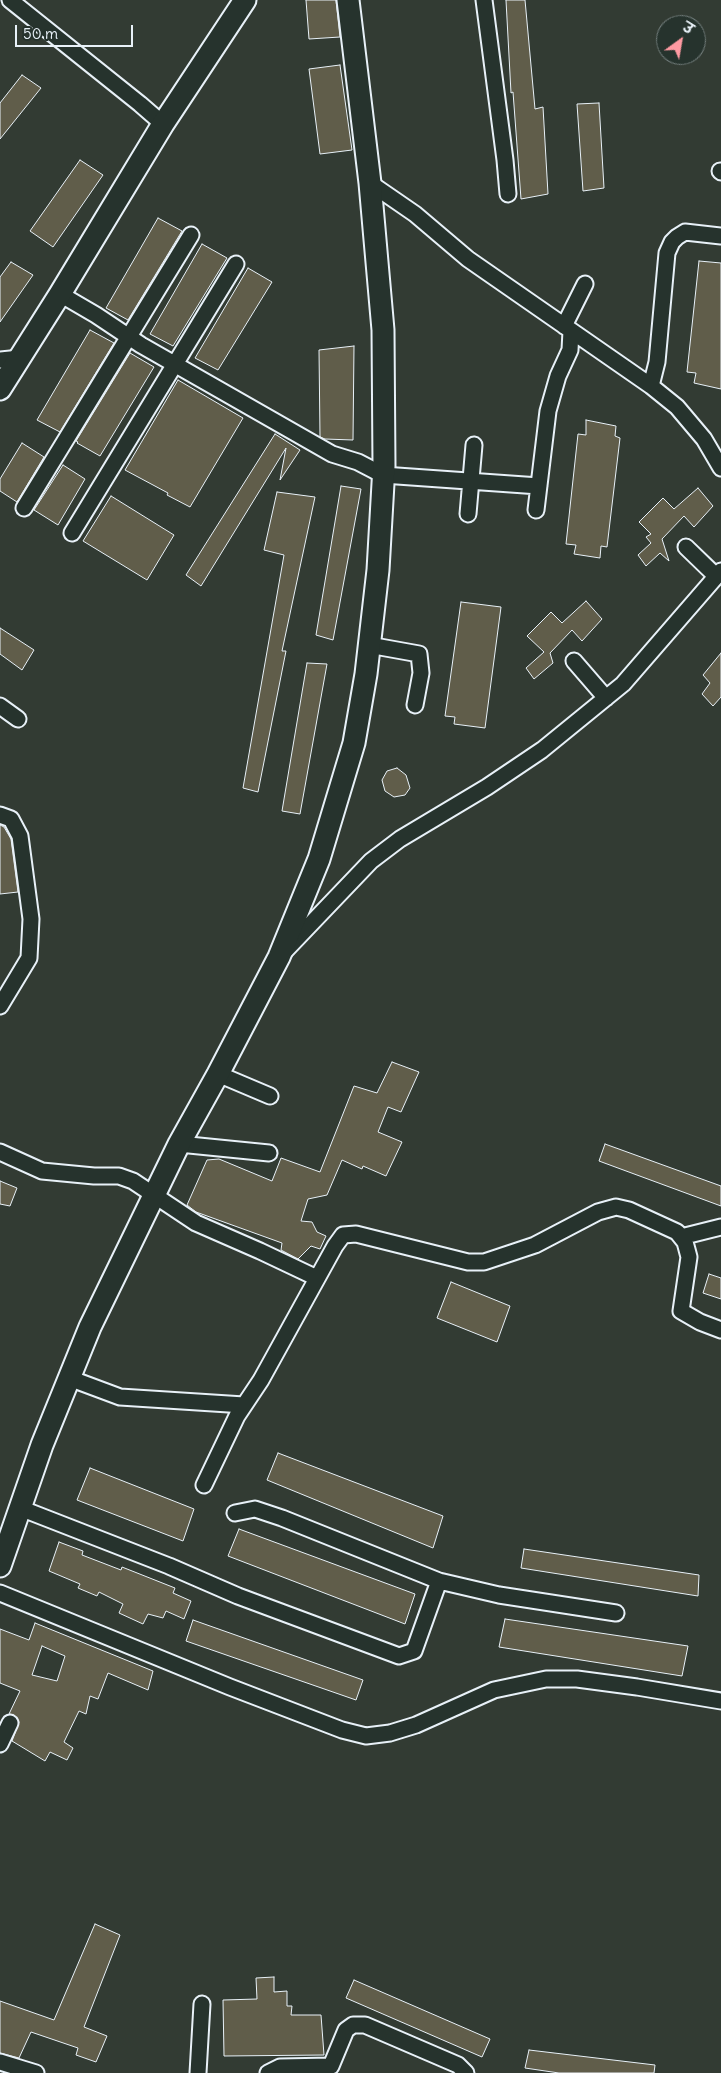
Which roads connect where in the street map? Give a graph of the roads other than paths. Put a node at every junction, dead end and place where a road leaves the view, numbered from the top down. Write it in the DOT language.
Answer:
graph roads {
  1 [pos="10,0"];
  2 [pos="245,0"];
  3 [pos="348,0"];
  4 [pos="484,0"];
  5 [pos="163,124"];
  6 [pos="370,182"];
  7 [pos="508,194"];
  8 [pos="190,235"];
  9 [pos="721,236"];
  10 [pos="236,264"];
  11 [pos="585,284"];
  12 [pos="60,294"];
  13 [pos="567,328"];
  14 [pos="129,336"];
  15 [pos="10,359"];
  16 [pos="175,364"];
  17 [pos="651,386"];
  18 [pos="0,389"];
  19 [pos="474,446"];
  20 [pos="721,468"];
  21 [pos="383,475"];
  22 [pos="471,481"];
  23 [pos="539,486"];
  24 [pos="24,508"];
  25 [pos="536,510"];
  26 [pos="468,514"];
  27 [pos="72,533"];
  28 [pos="686,547"];
  29 [pos="719,573"];
  30 [pos="369,645"];
  31 [pos="574,661"];
  32 [pos="606,698"];
  33 [pos="415,705"];
  34 [pos="0,706"];
  35 [pos="18,719"];
  36 [pos="0,815"];
  37 [pos="280,957"];
  38 [pos="0,1006"];
  39 [pos="218,1074"];
  40 [pos="270,1096"];
  41 [pos="179,1144"];
  42 [pos="0,1152"];
  43 [pos="269,1153"];
  44 [pos="154,1194"];
  45 [pos="721,1226"];
  46 [pos="681,1237"];
  47 [pos="317,1278"];
  48 [pos="721,1330"];
  49 [pos="69,1378"];
  50 [pos="244,1405"];
  51 [pos="204,1485"];
  52 [pos="20,1508"];
  53 [pos="235,1513"];
  54 [pos="0,1566"];
  55 [pos="439,1582"];
  56 [pos="0,1593"];
  57 [pos="616,1613"];
  58 [pos="721,1701"];
  59 [pos="10,1723"];
  60 [pos="0,1744"];
  61 [pos="202,2004"];
  62 [pos="0,2062"];
  63 [pos="36,2073"];
  64 [pos="198,2073"];
  65 [pos="268,2073"];
  66 [pos="466,2073"];
  1 -- 5 [label="street"];
  2 -- 5 [label="street"];
  3 -- 6 [label="street"];
  4 -- 7 [label="street"];
  5 -- 12 [label="street"];
  6 -- 13 [label="street"];
  6 -- 21 [label="street"];
  8 -- 14 [label="street"];
  9 -- 17 [label="street"];
  10 -- 16 [label="street"];
  11 -- 13 [label="street"];
  12 -- 14 [label="street"];
  12 -- 15 [label="street"];
  13 -- 17 [label="street"];
  13 -- 23 [label="street"];
  14 -- 16 [label="street"];
  14 -- 24 [label="street"];
  15 -- 18 [label="street"];
  16 -- 21 [label="street"];
  16 -- 27 [label="street"];
  17 -- 20 [label="street"];
  19 -- 22 [label="street"];
  21 -- 22 [label="street"];
  21 -- 30 [label="street"];
  22 -- 23 [label="street"];
  22 -- 26 [label="street"];
  23 -- 25 [label="street"];
  28 -- 29 [label="street"];
  29 -- 32 [label="street"];
  30 -- 33 [label="street"];
  30 -- 37 [label="street"];
  31 -- 32 [label="street"];
  32 -- 37 [label="street"];
  34 -- 35 [label="street"];
  36 -- 38 [label="street"];
  37 -- 39 [label="street"];
  39 -- 40 [label="street"];
  39 -- 41 [label="street"];
  41 -- 43 [label="street"];
  41 -- 44 [label="street"];
  42 -- 44 [label="street"];
  44 -- 47 [label="street"];
  44 -- 49 [label="street"];
  45 -- 46 [label="street"];
  46 -- 47 [label="street"];
  46 -- 48 [label="street"];
  47 -- 50 [label="street"];
  49 -- 50 [label="street"];
  49 -- 52 [label="street"];
  50 -- 51 [label="street"];
  52 -- 54 [label="street"];
  52 -- 55 [label="street"];
  53 -- 55 [label="street"];
  55 -- 57 [label="street"];
  56 -- 58 [label="street"];
  59 -- 60 [label="street"];
  61 -- 64 [label="street"];
  62 -- 63 [label="street"];
  65 -- 66 [label="street"];
}
